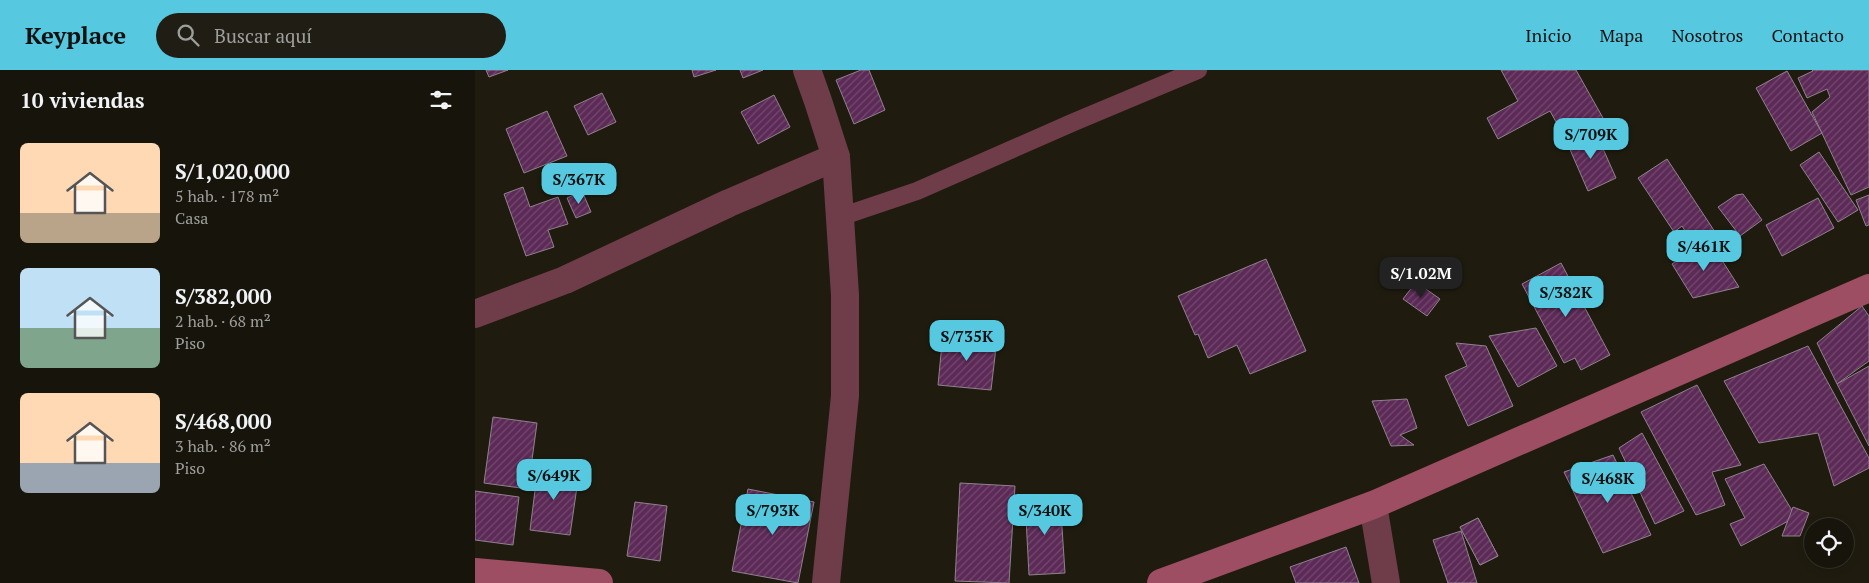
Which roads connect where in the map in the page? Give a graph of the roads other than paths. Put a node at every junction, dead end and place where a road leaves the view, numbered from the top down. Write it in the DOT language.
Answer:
graph roads {
  1 [pos="807,70"];
  2 [pos="1198,70"];
  3 [pos="835,157"];
  4 [pos="840,216"];
  5 [pos="1869,288"];
  6 [pos="475,314"];
  7 [pos="1373,505"];
  8 [pos="475,572"];
  9 [pos="599,583"];
  10 [pos="826,583"];
  11 [pos="1161,583"];
  12 [pos="1385,583"];
  1 -- 3 [label="street"];
  2 -- 4 [label="lane"];
  3 -- 4 [label="street"];
  3 -- 6 [label="street"];
  4 -- 10 [label="street"];
  5 -- 7 [label="street"];
  7 -- 11 [label="street"];
  7 -- 12 [label="street"];
  8 -- 9 [label="street"];
}
